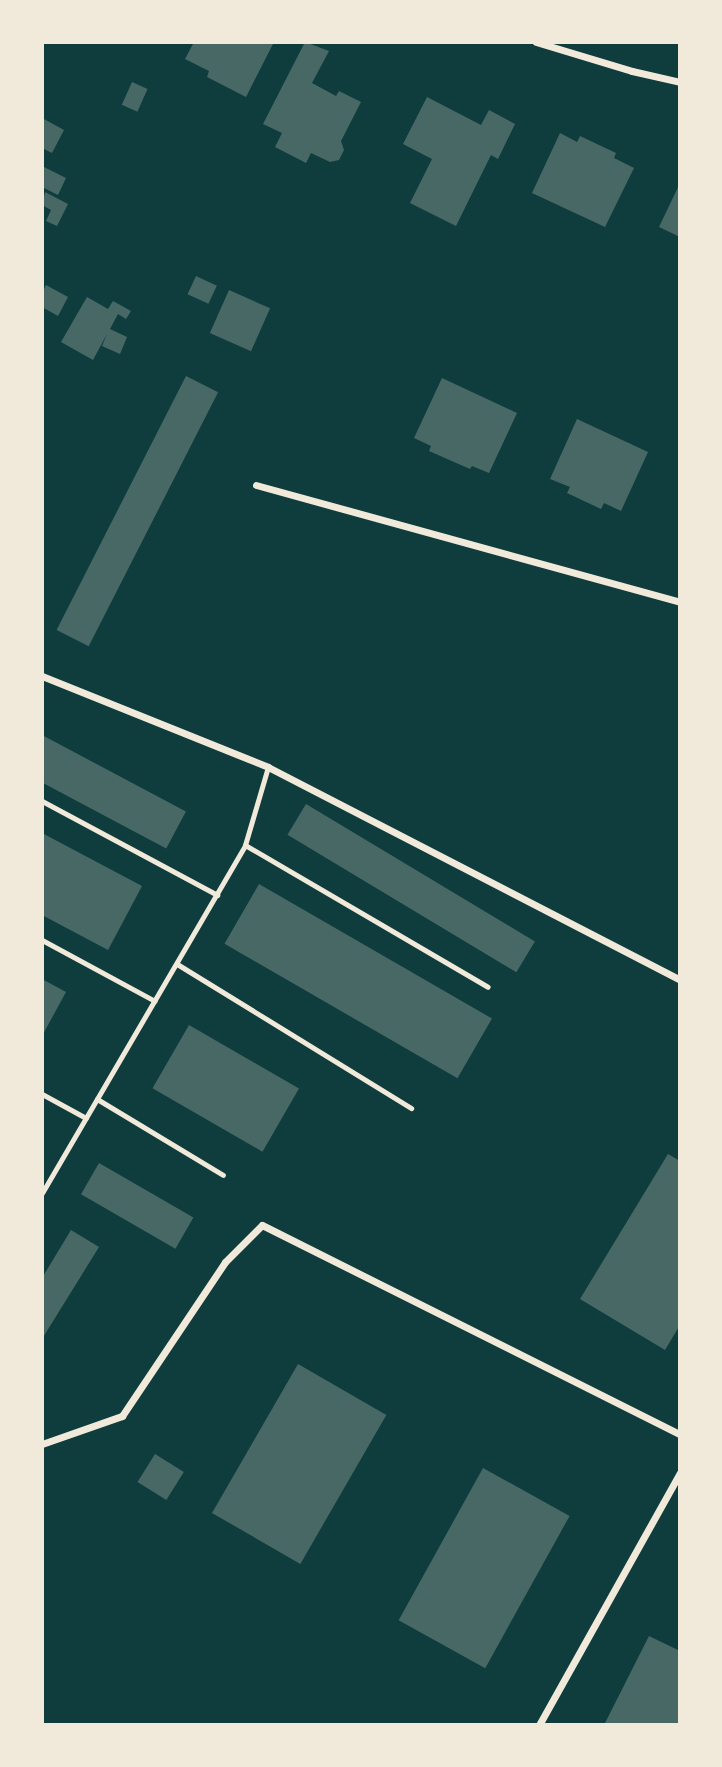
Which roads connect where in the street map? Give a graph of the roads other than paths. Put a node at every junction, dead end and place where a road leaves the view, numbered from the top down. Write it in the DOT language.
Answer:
graph roads {
  1 [pos="536,42"];
  2 [pos="680,82"];
  3 [pos="256,485"];
  4 [pos="680,603"];
  5 [pos="42,676"];
  6 [pos="268,767"];
  7 [pos="42,801"];
  8 [pos="245,845"];
  9 [pos="217,895"];
  10 [pos="42,940"];
  11 [pos="177,964"];
  12 [pos="680,980"];
  13 [pos="488,987"];
  14 [pos="155,1001"];
  15 [pos="42,1094"];
  16 [pos="97,1099"];
  17 [pos="411,1108"];
  18 [pos="86,1118"];
  19 [pos="223,1175"];
  20 [pos="42,1192"];
  21 [pos="680,1434"];
  22 [pos="42,1444"];
  23 [pos="680,1473"];
  24 [pos="539,1725"];
  1 -- 2 [label="street"];
  3 -- 4 [label="street"];
  5 -- 6 [label="street"];
  6 -- 8 [label="lane"];
  6 -- 12 [label="street"];
  7 -- 9 [label="lane"];
  8 -- 9 [label="lane"];
  8 -- 13 [label="lane"];
  9 -- 11 [label="lane"];
  10 -- 14 [label="lane"];
  11 -- 14 [label="lane"];
  11 -- 17 [label="lane"];
  14 -- 16 [label="lane"];
  15 -- 18 [label="lane"];
  16 -- 18 [label="lane"];
  16 -- 19 [label="lane"];
  18 -- 20 [label="lane"];
  21 -- 22 [label="street"];
  23 -- 24 [label="street"];
}
